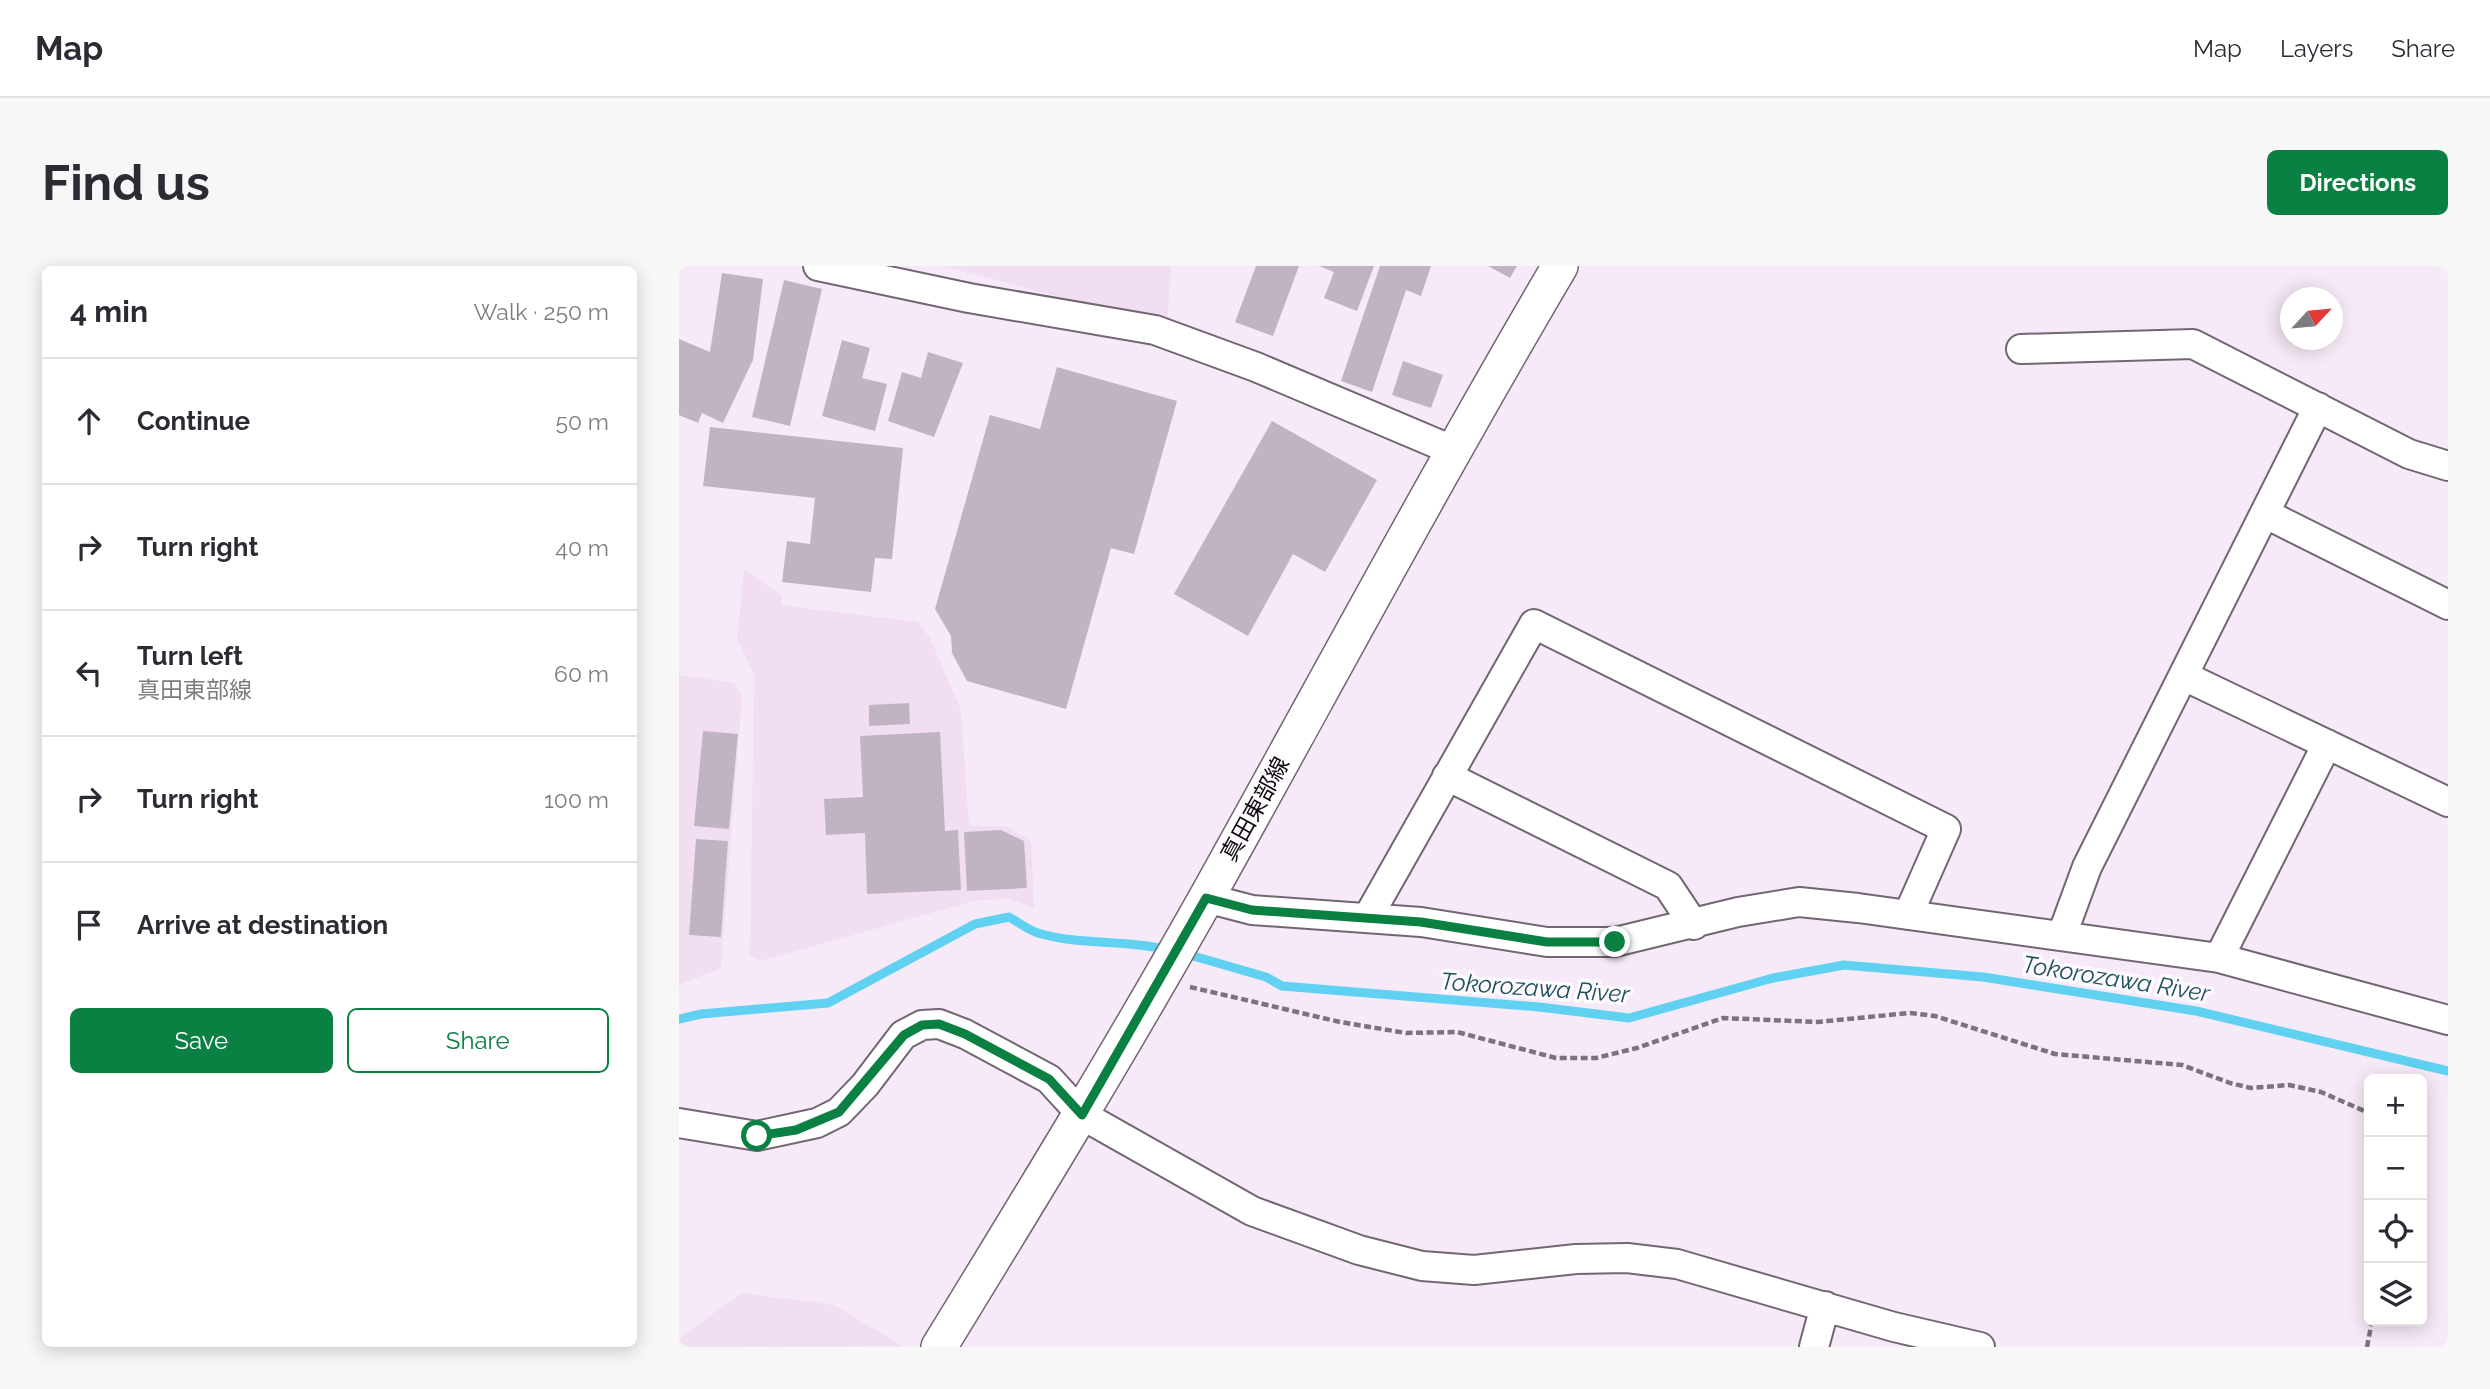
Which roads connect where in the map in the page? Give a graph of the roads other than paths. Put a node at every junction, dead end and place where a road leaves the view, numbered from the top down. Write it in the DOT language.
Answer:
graph roads {
  1 [pos="818,266"];
  2 [pos="1560,266"];
  3 [pos="2021,349"];
  4 [pos="2318,407"];
  5 [pos="1452,450"];
  6 [pos="2448,466"];
  7 [pos="2266,514"];
  8 [pos="2448,605"];
  9 [pos="2185,676"];
  10 [pos="2327,744"];
  11 [pos="1447,776"];
  12 [pos="2448,802"];
  13 [pos="1199,910"];
  14 [pos="1908,915"];
  15 [pos="1368,918"];
  16 [pos="1694,925"];
  17 [pos="2062,935"];
  18 [pos="2219,958"];
  19 [pos="2448,1020"];
  20 [pos="1082,1115"];
  21 [pos="679,1123"];
  22 [pos="1825,1306"];
  23 [pos="939,1347"];
  24 [pos="1814,1347"];
  25 [pos="1980,1347"];
  1 -- 5 [label="street"];
  2 -- 5 [label="main road, 真田東部線"];
  3 -- 4 [label="street"];
  4 -- 6 [label="street"];
  4 -- 7 [label="street"];
  5 -- 13 [label="main road, 真田東部線"];
  7 -- 8 [label="street"];
  7 -- 9 [label="street"];
  9 -- 10 [label="street"];
  9 -- 17 [label="street"];
  10 -- 12 [label="street"];
  10 -- 18 [label="street"];
  11 -- 14 [label="street"];
  11 -- 15 [label="street"];
  11 -- 16 [label="street"];
  13 -- 15 [label="street"];
  13 -- 20 [label="main road, 真田東部線"];
  14 -- 16 [label="street"];
  14 -- 17 [label="street"];
  15 -- 16 [label="street"];
  17 -- 18 [label="street"];
  18 -- 19 [label="street"];
  20 -- 21 [label="street"];
  20 -- 22 [label="street"];
  20 -- 23 [label="main road, 真田東部線"];
  22 -- 24 [label="street"];
  22 -- 25 [label="street"];
}
